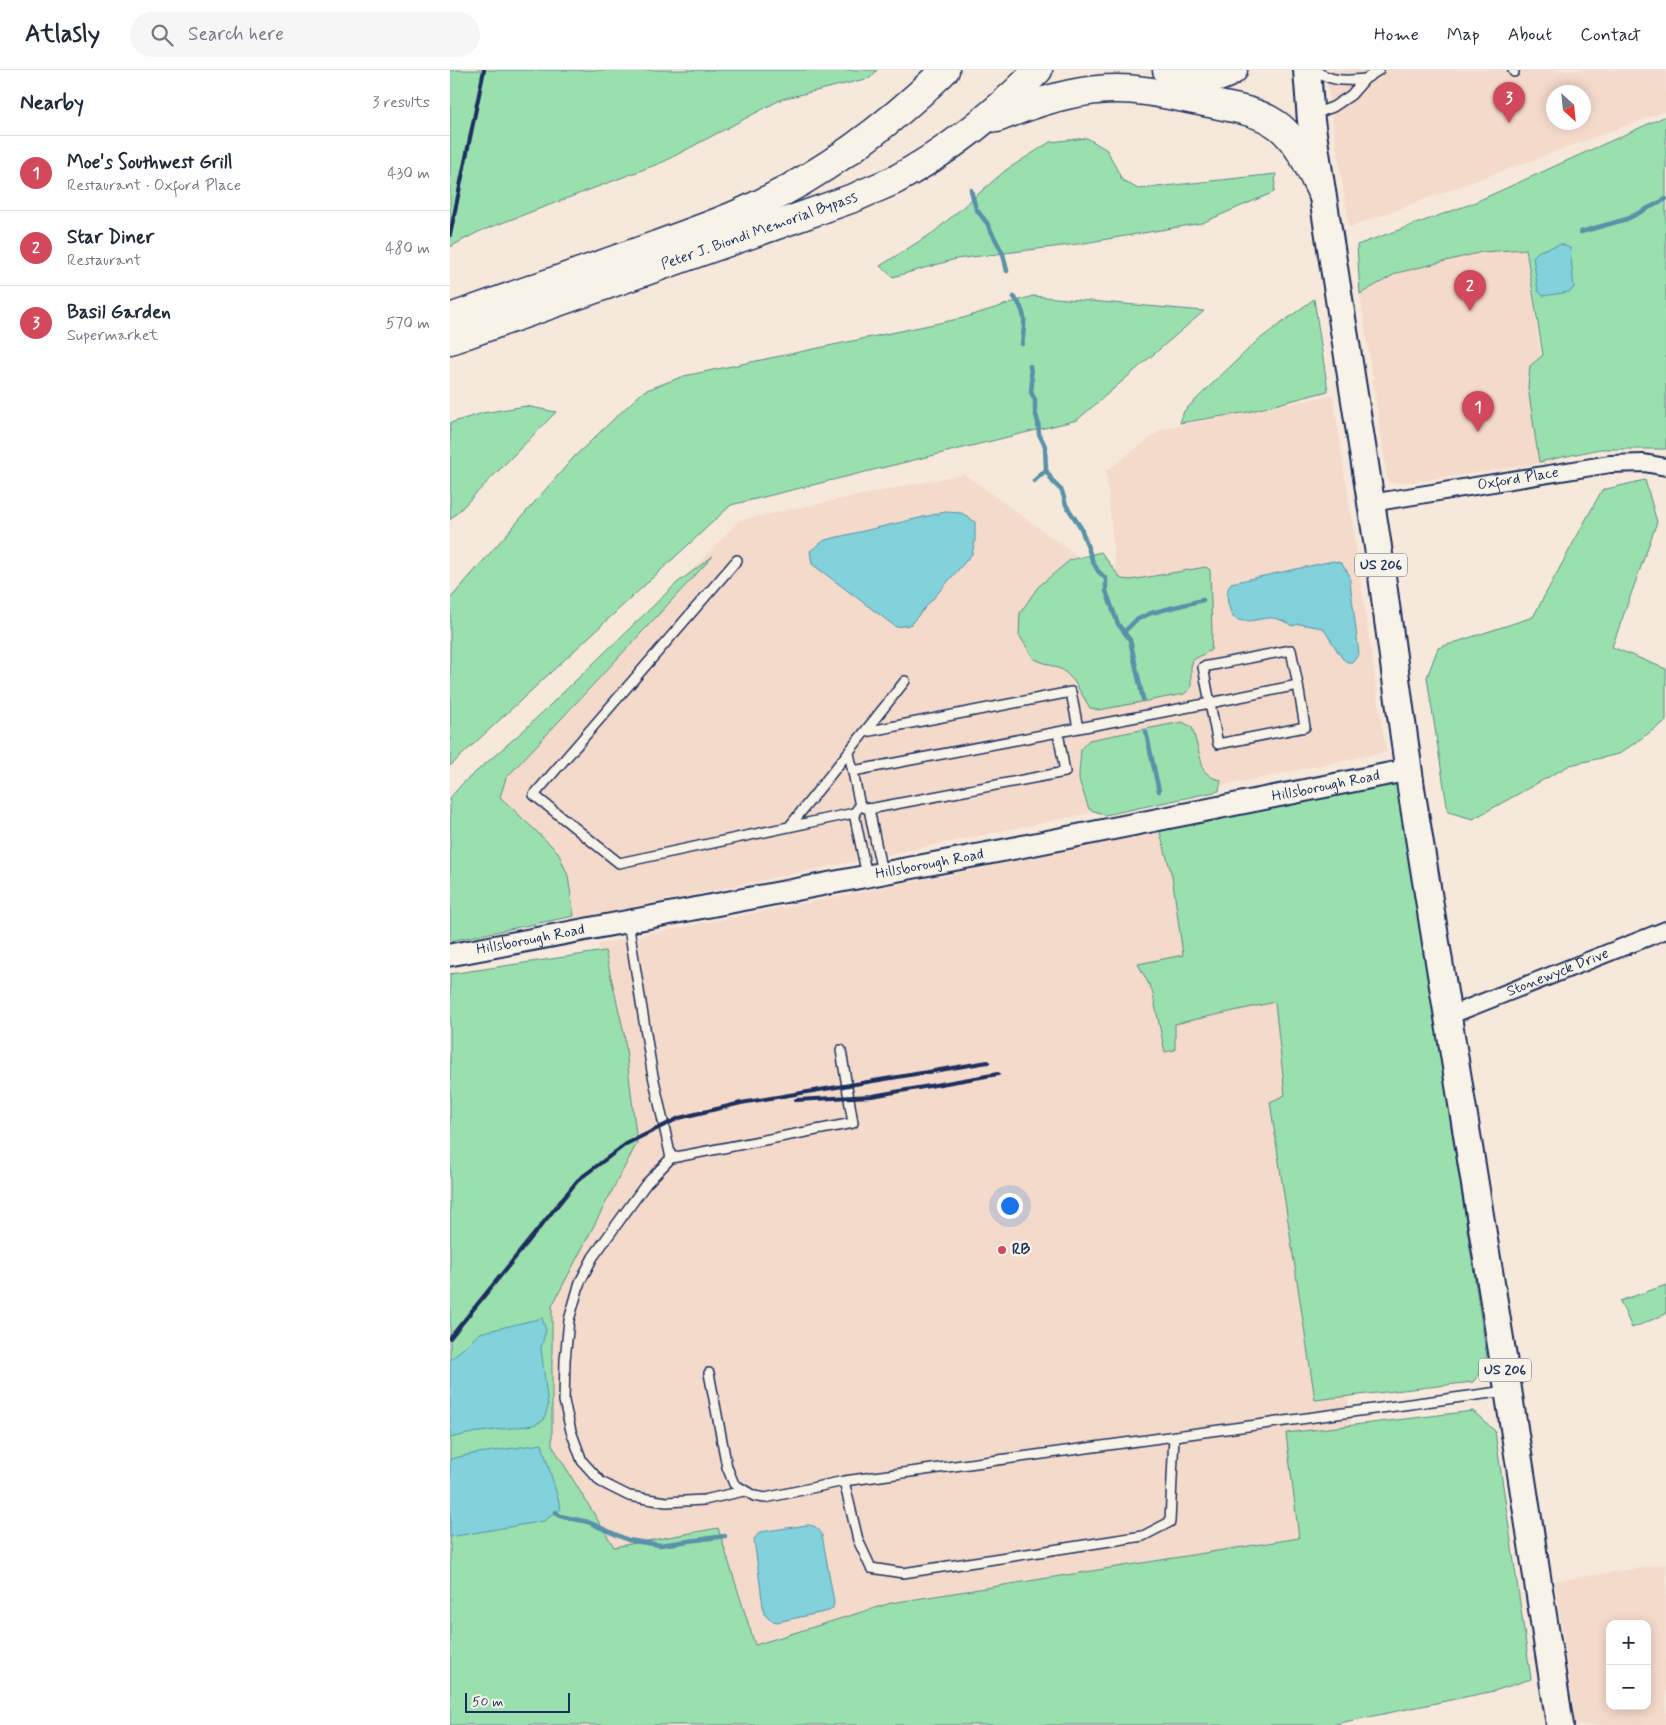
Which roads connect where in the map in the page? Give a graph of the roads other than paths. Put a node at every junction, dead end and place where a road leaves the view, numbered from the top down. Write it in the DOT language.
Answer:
graph roads {
  1 [pos="945,70"];
  2 [pos="1038,70"];
  3 [pos="1168,70"];
  4 [pos="1233,70"];
  5 [pos="1296,70"];
  6 [pos="1307,70"];
  7 [pos="1316,70"];
  8 [pos="1379,70"];
  9 [pos="1365,79"];
  10 [pos="1311,118"];
  11 [pos="981,124"];
  12 [pos="1321,191"];
  13 [pos="494,314"];
  14 [pos="450,318"];
  15 [pos="450,340"];
  16 [pos="1666,467"];
  17 [pos="1371,503"];
  18 [pos="737,560"];
  19 [pos="906,682"];
  20 [pos="1298,686"];
  21 [pos="1210,703"];
  22 [pos="1078,728"];
  23 [pos="865,732"];
  24 [pos="1058,732"];
  25 [pos="848,753"];
  26 [pos="1408,770"];
  27 [pos="853,771"];
  28 [pos="861,809"];
  29 [pos="789,827"];
  30 [pos="875,874"];
  31 [pos="628,922"];
  32 [pos="1666,930"];
  33 [pos="450,955"];
  34 [pos="1448,1016"];
  35 [pos="841,1050"];
  36 [pos="671,1158"];
  37 [pos="709,1373"];
  38 [pos="1509,1391"];
  39 [pos="1174,1436"];
  40 [pos="844,1481"];
  41 [pos="744,1492"];
  42 [pos="1560,1725"];
  1 -- 13 [label="highway, Peter J. Biondi Memorial Bypass"];
  2 -- 11 [label="highway, Peter J. Biondi Memorial Bypass"];
  3 -- 4 [label="highway"];
  5 -- 10 [label="main road, US 206"];
  6 -- 10 [label="main road, US 206"];
  7 -- 9 [label="lane"];
  8 -- 9 [label="lane"];
  9 -- 10 [label="lane"];
  10 -- 12 [label="main road, US 206"];
  11 -- 12 [label="highway"];
  11 -- 13 [label="highway, Peter J. Biondi Memorial Bypass"];
  12 -- 17 [label="main road, US 206"];
  13 -- 14 [label="highway, Peter J. Biondi Memorial Bypass"];
  13 -- 15 [label="highway, Peter J. Biondi Memorial Bypass"];
  16 -- 17 [label="street, Oxford Place"];
  17 -- 26 [label="main road, US 206"];
  18 -- 29 [label="lane"];
  19 -- 23 [label="lane"];
  20 -- 21 [label="lane"];
  20 -- 21 [label="lane"];
  20 -- 21 [label="lane"];
  21 -- 22 [label="lane"];
  22 -- 23 [label="lane"];
  22 -- 24 [label="lane"];
  23 -- 25 [label="lane"];
  24 -- 27 [label="lane"];
  24 -- 28 [label="lane"];
  25 -- 27 [label="lane"];
  25 -- 29 [label="lane"];
  26 -- 30 [label="street, Hillsborough Road"];
  26 -- 34 [label="main road, US 206"];
  27 -- 28 [label="lane"];
  28 -- 29 [label="lane"];
  28 -- 30 [label="lane"];
  28 -- 30 [label="lane"];
  30 -- 31 [label="street, Hillsborough Road"];
  31 -- 33 [label="street, Hillsborough Road"];
  31 -- 36 [label="lane"];
  32 -- 34 [label="street, Stonewyck Drive"];
  34 -- 38 [label="main road, US 206"];
  35 -- 36 [label="lane"];
  36 -- 41 [label="lane"];
  37 -- 41 [label="lane"];
  38 -- 39 [label="lane"];
  38 -- 42 [label="main road, US 206"];
  39 -- 40 [label="lane"];
  39 -- 40 [label="lane"];
  40 -- 41 [label="lane"];
}
